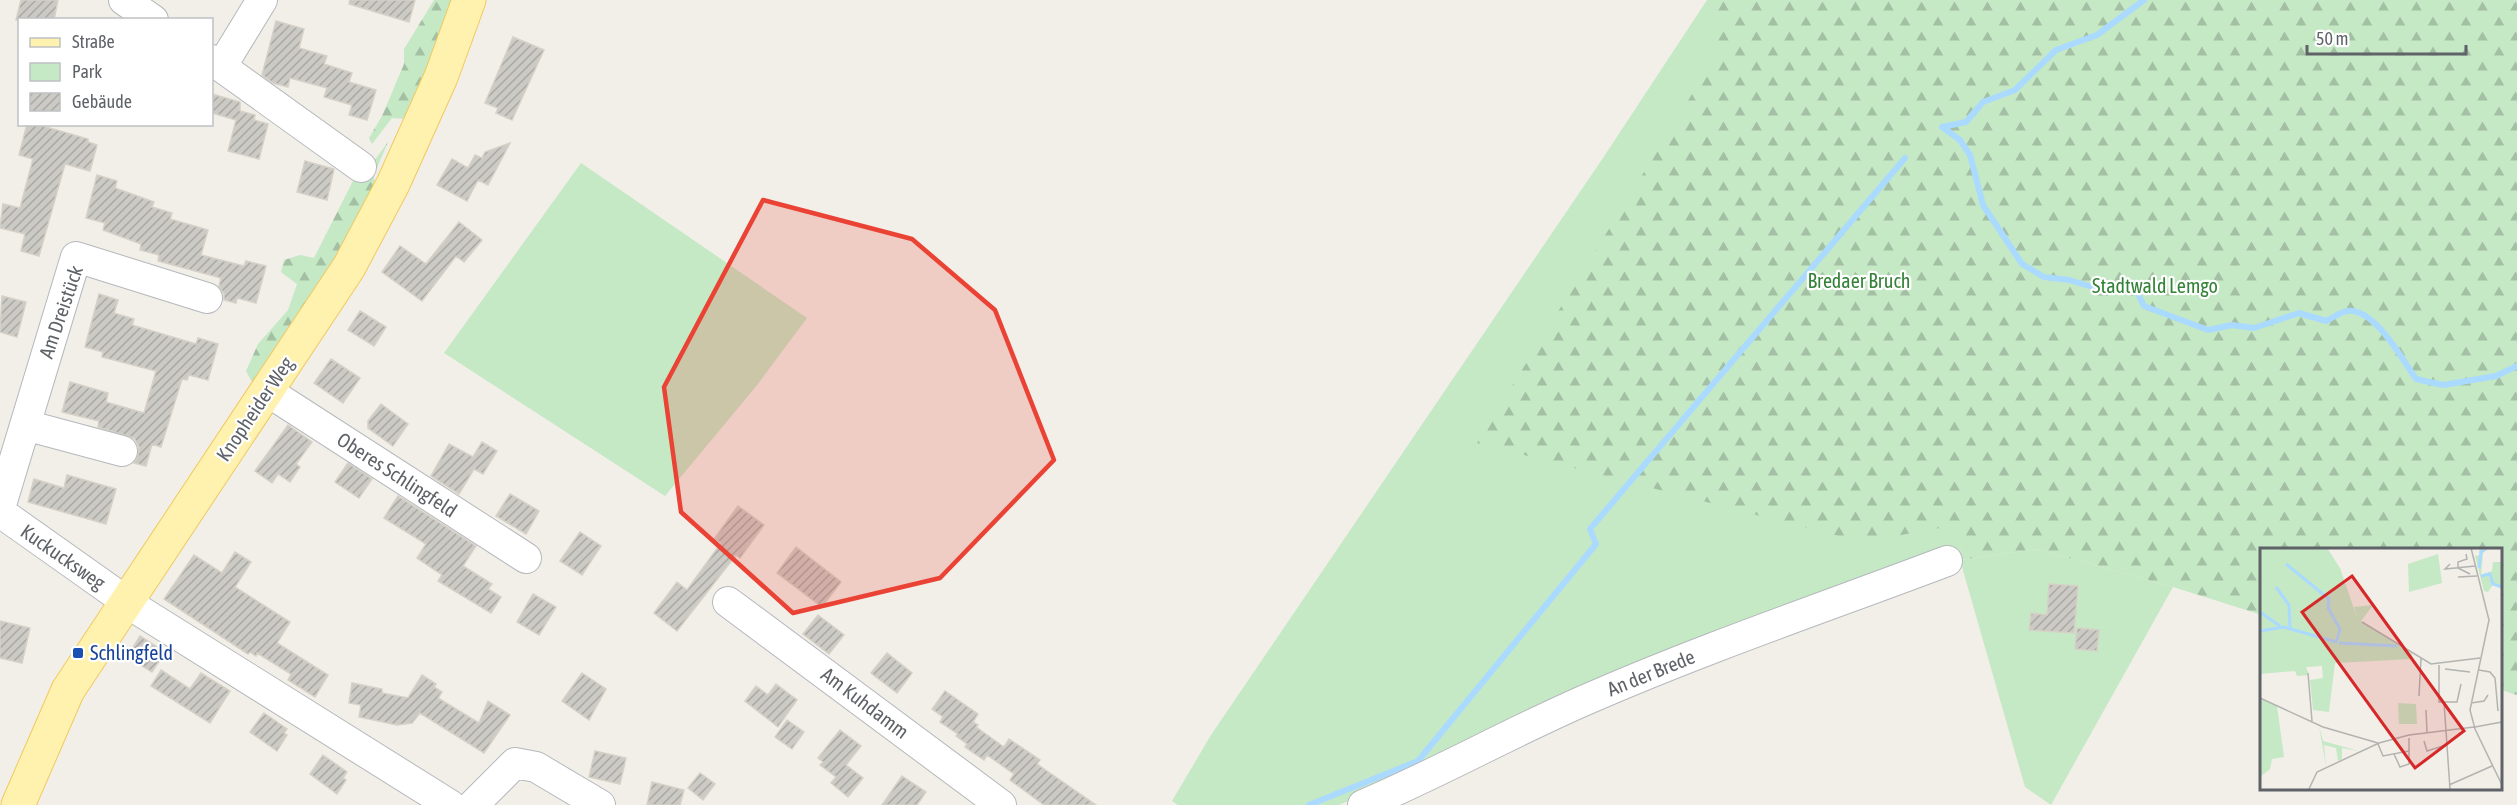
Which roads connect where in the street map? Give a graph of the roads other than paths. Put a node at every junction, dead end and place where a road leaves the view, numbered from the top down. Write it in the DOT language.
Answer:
graph roads {
  1 [pos="124,0"];
  2 [pos="262,0"];
  3 [pos="469,0"];
  4 [pos="150,18"];
  5 [pos="216,64"];
  6 [pos="361,167"];
  7 [pos="207,298"];
  8 [pos="267,391"];
  9 [pos="25,425"];
  10 [pos="122,451"];
  11 [pos="0,510"];
  12 [pos="526,558"];
  13 [pos="1947,561"];
  14 [pos="127,601"];
  15 [pos="728,602"];
  16 [pos="18,805"];
  17 [pos="450,805"];
  18 [pos="473,805"];
  19 [pos="600,805"];
  20 [pos="1001,805"];
  21 [pos="1363,805"];
  1 -- 4 [label="street"];
  2 -- 5 [label="street"];
  3 -- 8 [label="main road, Knopheider Weg"];
  5 -- 6 [label="street"];
  7 -- 9 [label="street, Am Dreistück"];
  8 -- 12 [label="street, Oberes Schlingfeld"];
  8 -- 14 [label="main road, Knopheider Weg"];
  9 -- 10 [label="street"];
  9 -- 11 [label="street, Am Dreistück"];
  11 -- 14 [label="street, Kuckucksweg"];
  13 -- 21 [label="street, An der Brede"];
  14 -- 16 [label="main road, Knopheider Weg"];
  14 -- 17 [label="street"];
  15 -- 20 [label="street, Am Kuhdamm"];
  18 -- 19 [label="street"];
}
